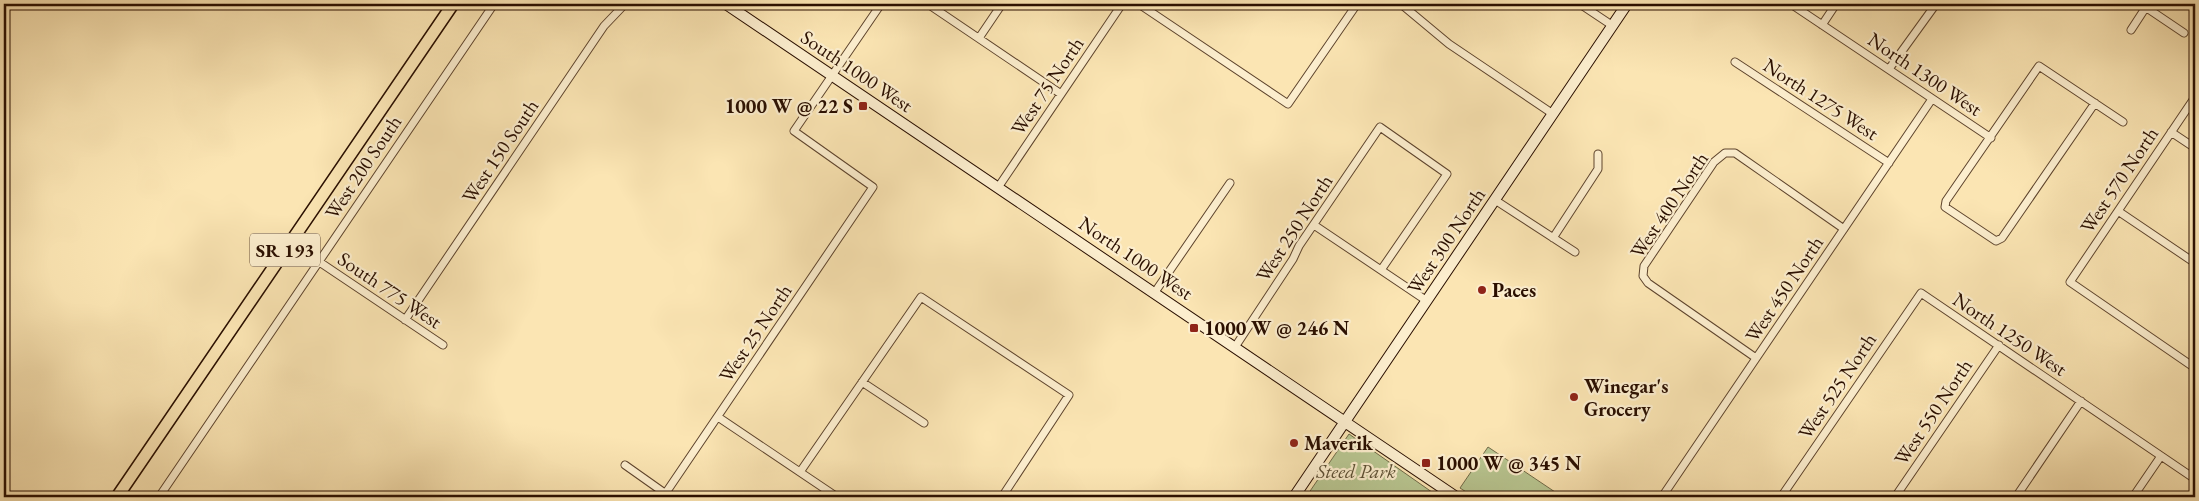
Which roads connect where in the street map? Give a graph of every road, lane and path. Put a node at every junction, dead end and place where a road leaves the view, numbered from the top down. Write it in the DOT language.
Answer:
graph roads {
  1 [pos="452,4"];
  2 [pos="494,4"];
  3 [pos="625,4"];
  4 [pos="726,4"];
  5 [pos="881,4"];
  6 [pos="928,4"];
  7 [pos="1002,4"];
  8 [pos="1122,4"];
  9 [pos="1139,4"];
  10 [pos="1357,4"];
  11 [pos="1401,4"];
  12 [pos="1580,4"];
  13 [pos="1627,4"];
  14 [pos="1791,4"];
  15 [pos="1836,4"];
  16 [pos="1936,4"];
  17 [pos="2144,6"];
  18 [pos="1822,25"];
  19 [pos="1613,26"];
  20 [pos="2131,30"];
  21 [pos="2184,33"];
  22 [pos="979,38"];
  23 [pos="1735,62"];
  24 [pos="1889,69"];
  25 [pos="833,76"];
  26 [pos="1061,94"];
  27 [pos="2195,97"];
  28 [pos="1932,99"];
  29 [pos="2095,103"];
  30 [pos="1553,114"];
  31 [pos="2123,122"];
  32 [pos="2171,132"];
  33 [pos="919,134"];
  34 [pos="1991,138"];
  35 [pos="2195,148"];
  36 [pos="1598,154"];
  37 [pos="1889,163"];
  38 [pos="1230,183"];
  39 [pos="999,186"];
  40 [pos="1495,200"];
  41 [pos="2118,211"];
  42 [pos="1314,225"];
  43 [pos="1844,230"];
  44 [pos="1553,238"];
  45 [pos="1575,252"];
  46 [pos="318,261"];
  47 [pos="2195,263"];
  48 [pos="1381,270"];
  49 [pos="1155,292"];
  50 [pos="1921,293"];
  51 [pos="1427,301"];
  52 [pos="405,320"];
  53 [pos="443,345"];
  54 [pos="1999,346"];
  55 [pos="1235,347"];
  56 [pos="1756,358"];
  57 [pos="2195,368"];
  58 [pos="862,382"];
  59 [pos="2081,401"];
  60 [pos="718,417"];
  61 [pos="1345,422"];
  62 [pos="924,424"];
  63 [pos="2161,456"];
  64 [pos="625,465"];
  65 [pos="800,472"];
  66 [pos="2195,479"];
  67 [pos="665,496"];
  68 [pos="117,497"];
  69 [pos="159,497"];
  70 [pos="837,497"];
  71 [pos="1002,497"];
  72 [pos="1294,497"];
  73 [pos="1456,497"];
  74 [pos="1662,497"];
  75 [pos="1781,497"];
  76 [pos="1895,497"];
  77 [pos="2016,497"];
  78 [pos="2133,497"];
  1 -- 68 [label="main road, SR 193"];
  2 -- 46 [label="street, West 200 South"];
  3 -- 52 [label="street, West 150 South"];
  4 -- 25 [label="main road, South 1000 West"];
  5 -- 25 [label="street"];
  6 -- 22 [label="street"];
  7 -- 22 [label="street"];
  8 -- 26 [label="street, West 75 North"];
  9 -- 10 [label="street"];
  11 -- 30 [label="street"];
  12 -- 19 [label="street"];
  13 -- 19 [label="main road, West 300 North"];
  14 -- 18 [label="street, North 1300 West"];
  15 -- 18 [label="street"];
  16 -- 24 [label="street"];
  17 -- 20 [label="street"];
  17 -- 21 [label="street"];
  18 -- 24 [label="street, North 1300 West"];
  19 -- 30 [label="main road, West 300 North"];
  22 -- 26 [label="street"];
  23 -- 37 [label="street, North 1275 West"];
  24 -- 28 [label="street, North 1300 West"];
  25 -- 33 [label="main road, South 1000 West"];
  25 -- 60 [label="street, West 25 North"];
  26 -- 39 [label="street, West 75 North"];
  27 -- 32 [label="street, West 570 North"];
  28 -- 34 [label="street, North 1300 West"];
  28 -- 37 [label="street, West 450 North"];
  29 -- 31 [label="street"];
  29 -- 34 [label="street"];
  29 -- 34 [label="street"];
  30 -- 40 [label="main road, West 300 North"];
  32 -- 35 [label="street"];
  32 -- 41 [label="street, West 570 North"];
  33 -- 39 [label="main road, North 1000 West"];
  36 -- 44 [label="street"];
  37 -- 43 [label="street, West 450 North"];
  38 -- 49 [label="street"];
  39 -- 49 [label="main road, North 1000 West"];
  40 -- 44 [label="street"];
  40 -- 51 [label="main road, West 300 North"];
  41 -- 47 [label="street"];
  41 -- 57 [label="street, West 570 North"];
  42 -- 48 [label="street"];
  42 -- 48 [label="street, West 250 North"];
  42 -- 55 [label="street, West 250 North"];
  43 -- 56 [label="street, West 450 North"];
  43 -- 56 [label="street, West 400 North"];
  44 -- 45 [label="street"];
  46 -- 52 [label="street, South 775 West"];
  46 -- 69 [label="street, West 200 South"];
  48 -- 51 [label="street"];
  49 -- 55 [label="main road, North 1000 West"];
  50 -- 54 [label="street, North 1250 West"];
  50 -- 75 [label="street, West 525 North"];
  51 -- 61 [label="main road, West 300 North"];
  52 -- 53 [label="street, South 775 West"];
  54 -- 59 [label="street, North 1250 West"];
  54 -- 76 [label="street, West 550 North"];
  55 -- 61 [label="main road, North 1000 West"];
  56 -- 74 [label="street, West 450 North"];
  58 -- 62 [label="street"];
  58 -- 65 [label="street"];
  58 -- 71 [label="street"];
  59 -- 63 [label="street, North 1250 West"];
  59 -- 77 [label="street"];
  60 -- 65 [label="street"];
  60 -- 67 [label="street, West 25 North"];
  61 -- 72 [label="main road, West 300 North"];
  61 -- 73 [label="main road, North 1000 West"];
  63 -- 66 [label="street, North 1250 West"];
  63 -- 78 [label="street"];
  64 -- 67 [label="street"];
  65 -- 70 [label="street"];
}
